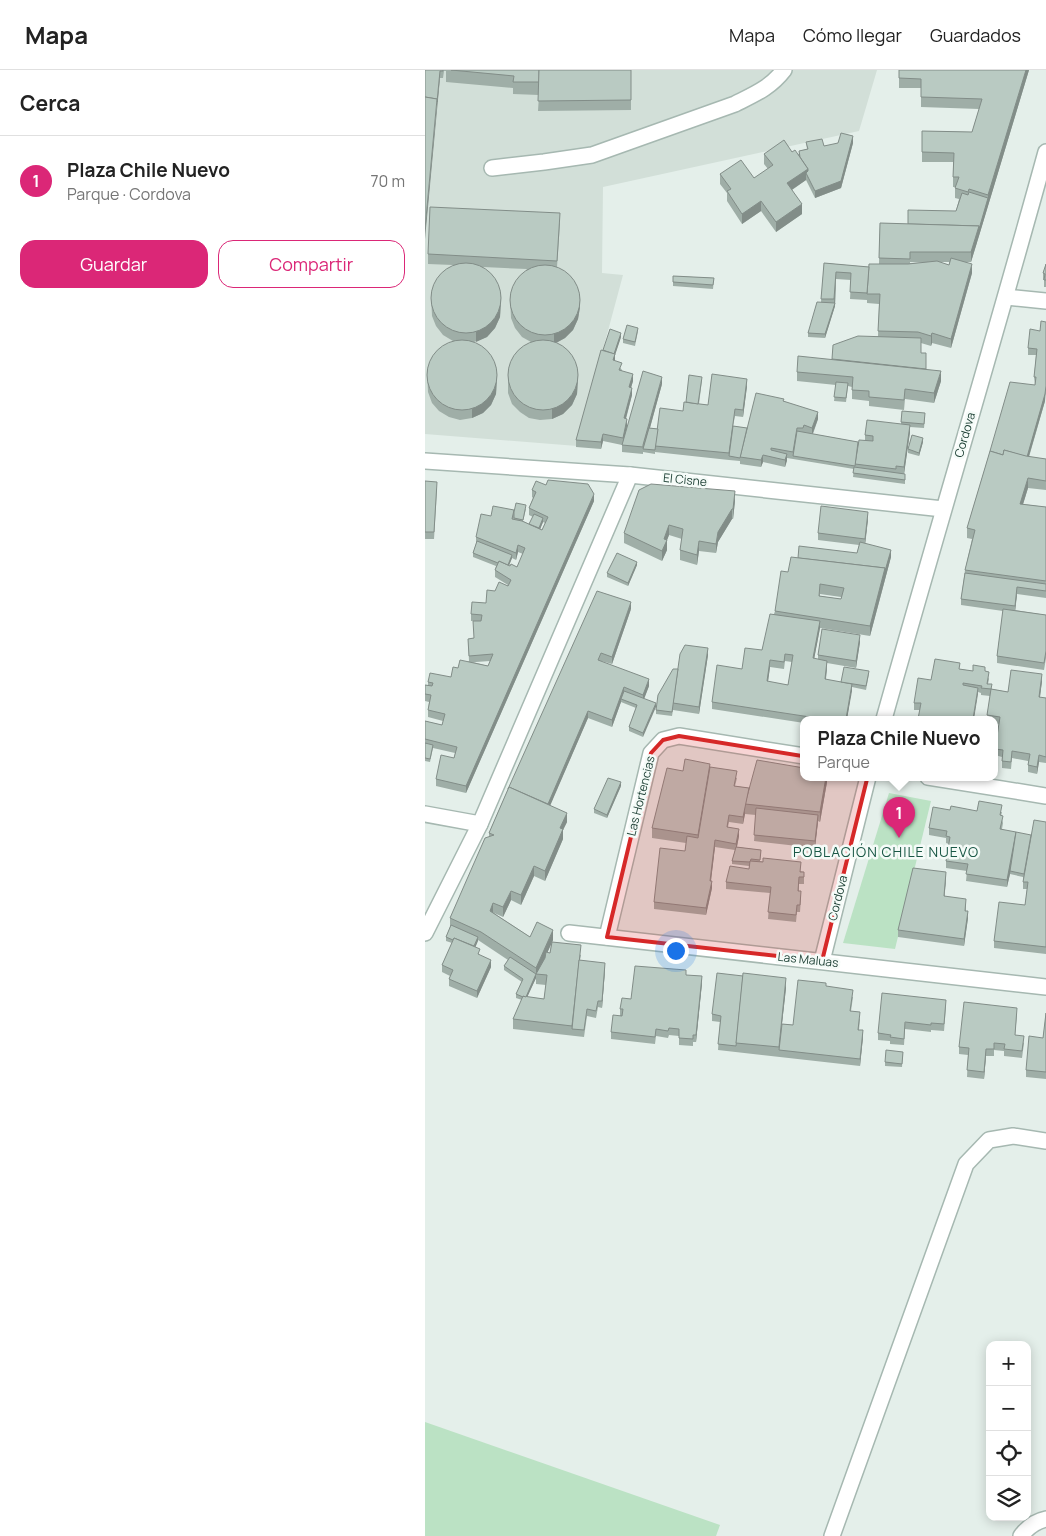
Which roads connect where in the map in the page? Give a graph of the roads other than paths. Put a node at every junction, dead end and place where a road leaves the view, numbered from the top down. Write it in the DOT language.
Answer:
graph roads {
  1 [pos="784,70"];
  2 [pos="1046,152"];
  3 [pos="492,168"];
  4 [pos="1006,297"];
  5 [pos="1046,301"];
  6 [pos="425,461"];
  7 [pos="630,474"];
  8 [pos="943,509"];
  9 [pos="885,716"];
  10 [pos="800,755"];
  11 [pos="867,781"];
  12 [pos="953,781"];
  13 [pos="1046,796"];
  14 [pos="425,814"];
  15 [pos="480,824"];
  16 [pos="425,933"];
  17 [pos="569,933"];
  18 [pos="607,937"];
  19 [pos="822,962"];
  20 [pos="1046,987"];
  21 [pos="1046,1141"];
  22 [pos="1046,1519"];
  23 [pos="833,1536"];
  24 [pos="1021,1536"];
  1 -- 3 [label="street"];
  2 -- 4 [label="street, Cordova"];
  4 -- 5 [label="street"];
  4 -- 8 [label="street, Cordova"];
  6 -- 7 [label="street, El Cisne"];
  7 -- 8 [label="street, El Cisne"];
  7 -- 15 [label="street"];
  8 -- 9 [label="street, Cordova"];
  10 -- 18 [label="street, Las Hortencias"];
  11 -- 19 [label="street, Cordova"];
  12 -- 13 [label="street"];
  14 -- 15 [label="street"];
  15 -- 16 [label="street"];
  17 -- 18 [label="street, Las Maluas"];
  18 -- 19 [label="street, Las Maluas"];
  19 -- 20 [label="street, Las Maluas"];
  21 -- 23 [label="street"];
  22 -- 24 [label="street"];
}
